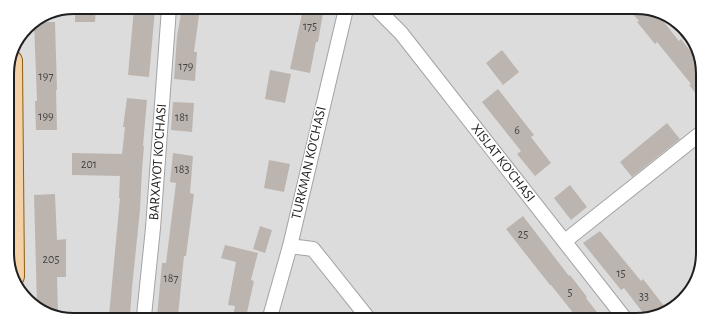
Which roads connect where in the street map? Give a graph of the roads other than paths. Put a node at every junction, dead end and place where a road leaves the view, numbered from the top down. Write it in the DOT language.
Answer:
graph roads {
  1 [pos="169,14"];
  2 [pos="345,14"];
  3 [pos="382,14"];
  4 [pos="696,137"];
  5 [pos="565,241"];
  6 [pos="290,246"];
  7 [pos="144,313"];
  8 [pos="271,313"];
  9 [pos="364,313"];
  10 [pos="621,313"];
  1 -- 7 [label="street, BARXAYOT KO'CHASI"];
  2 -- 6 [label="street, TURKMAN KO'CHASI"];
  3 -- 5 [label="street, XISLAT KO'CHASI"];
  4 -- 5 [label="street"];
  5 -- 10 [label="street, XISLAT KO'CHASI"];
  6 -- 8 [label="street, TURKMAN KO'CHASI"];
  6 -- 9 [label="street"];
}
